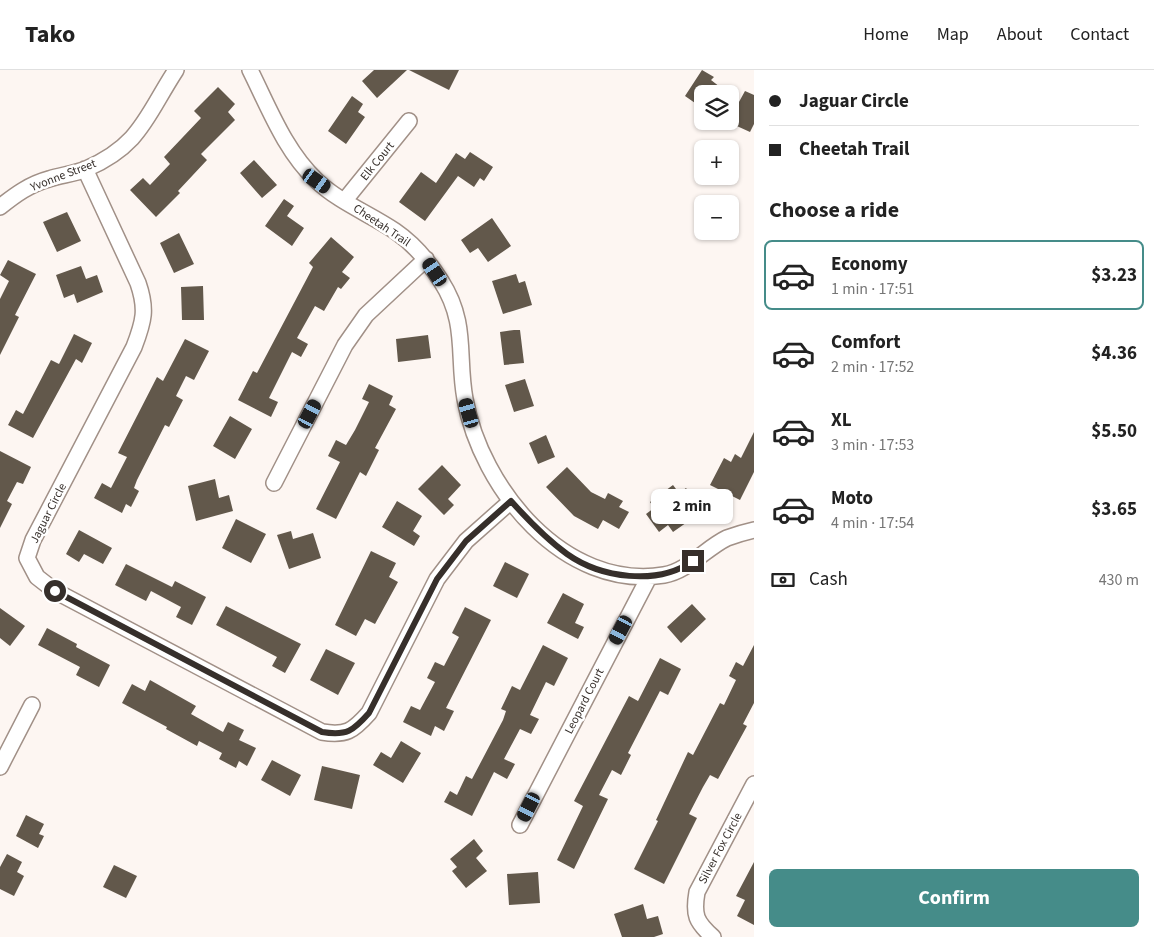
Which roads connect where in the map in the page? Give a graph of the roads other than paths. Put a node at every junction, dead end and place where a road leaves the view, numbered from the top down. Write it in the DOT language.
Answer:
graph roads {
  1 [pos="176,70"];
  2 [pos="250,70"];
  3 [pos="409,121"];
  4 [pos="85,169"];
  5 [pos="345,200"];
  6 [pos="0,207"];
  7 [pos="426,259"];
  8 [pos="274,483"];
  9 [pos="511,501"];
  10 [pos="754,530"];
  11 [pos="649,577"];
  12 [pos="32,705"];
  13 [pos="0,767"];
  14 [pos="754,784"];
  15 [pos="520,825"];
  16 [pos="713,937"];
  1 -- 4 [label="street, Yvonne Street"];
  2 -- 5 [label="street, Cheetah Trail"];
  3 -- 5 [label="street, Elk Court"];
  4 -- 6 [label="street, Yvonne Street"];
  4 -- 9 [label="street, Jaguar Circle"];
  5 -- 7 [label="street, Cheetah Trail"];
  7 -- 8 [label="street"];
  7 -- 9 [label="street, Cheetah Trail"];
  9 -- 11 [label="street, Cheetah Trail"];
  10 -- 11 [label="street, Cheetah Trail"];
  11 -- 15 [label="street, Leopard Court"];
  12 -- 13 [label="street"];
  14 -- 16 [label="street, Silver Fox Circle"];
}
